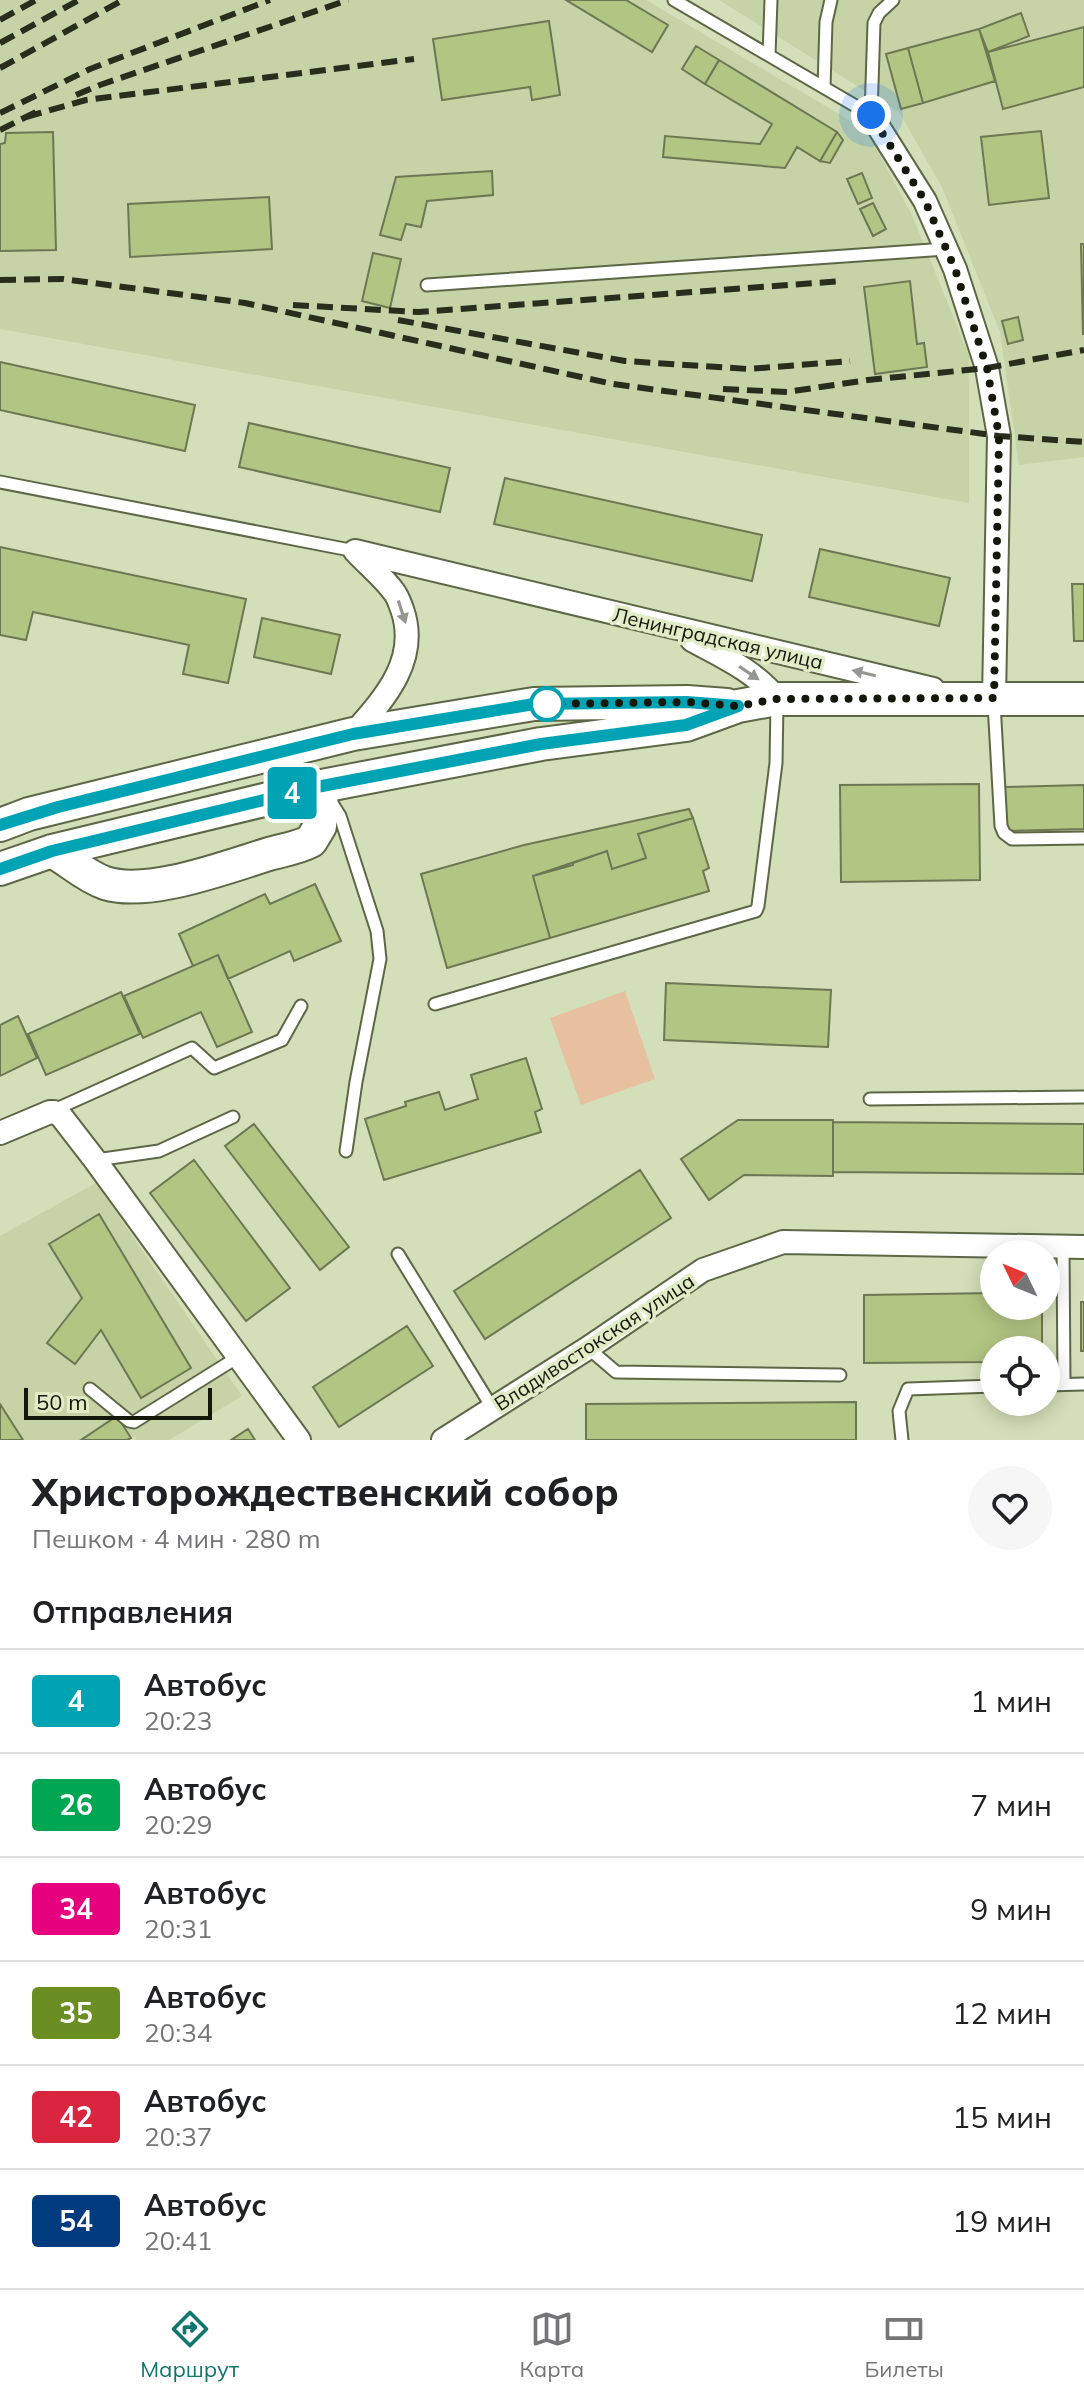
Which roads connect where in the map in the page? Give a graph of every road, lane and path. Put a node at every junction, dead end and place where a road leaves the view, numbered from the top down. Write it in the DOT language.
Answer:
graph roads {
  1 [pos="674,0"];
  2 [pos="771,0"];
  3 [pos="831,0"];
  4 [pos="893,0"];
  5 [pos="769,55"];
  6 [pos="824,87"];
  7 [pos="871,115"];
  8 [pos="946,249"];
  9 [pos="427,285"];
  10 [pos="0,482"];
  11 [pos="355,551"];
  12 [pos="666,626"];
  13 [pos="980,698"];
  14 [pos="777,699"];
  15 [pos="1084,699"];
  16 [pos="738,706"];
  17 [pos="353,734"];
  18 [pos="322,786"];
  19 [pos="0,825"];
  20 [pos="1084,838"];
  21 [pos="52,851"];
  22 [pos="0,869"];
  23 [pos="435,1004"];
  24 [pos="301,1006"];
  25 [pos="1084,1097"];
  26 [pos="870,1099"];
  27 [pos="50,1112"];
  28 [pos="233,1117"];
  29 [pos="0,1133"];
  30 [pos="346,1151"];
  31 [pos="95,1160"];
  32 [pos="1073,1247"];
  33 [pos="398,1254"];
  34 [pos="588,1348"];
  35 [pos="238,1357"];
  36 [pos="840,1375"];
  37 [pos="1060,1384"];
  38 [pos="1064,1384"];
  39 [pos="1084,1384"];
  40 [pos="980,1386"];
  41 [pos="90,1389"];
  42 [pos="493,1409"];
  43 [pos="299,1440"];
  44 [pos="443,1440"];
  45 [pos="902,1440"];
  1 -- 5 [label="lane"];
  2 -- 5 [label="lane"];
  3 -- 6 [label="lane"];
  4 -- 7 [label="lane"];
  5 -- 6 [label="lane"];
  6 -- 7 [label="lane"];
  7 -- 8 [label="street"];
  8 -- 9 [label="lane"];
  8 -- 13 [label="street"];
  10 -- 11 [label="lane"];
  11 -- 12 [label="street, Ленинградская улица"];
  11 -- 17 [label="street, one-way"];
  13 -- 12 [label="street, Ленинградская улица, one-way"];
  12 -- 14 [label="street, one-way"];
  13 -- 14 [label="main road"];
  13 -- 15 [label="main road, Ленинградская улица"];
  13 -- 20 [label="lane"];
  14 -- 16 [label="main road"];
  14 -- 23 [label="lane"];
  16 -- 17 [label="main road"];
  16 -- 18 [label="main road"];
  17 -- 19 [label="main road"];
  18 -- 21 [label="main road"];
  18 -- 21 [label="main road"];
  18 -- 30 [label="lane"];
  21 -- 22 [label="main road"];
  24 -- 27 [label="lane"];
  25 -- 26 [label="lane"];
  27 -- 29 [label="street"];
  27 -- 31 [label="street"];
  28 -- 31 [label="lane"];
  31 -- 35 [label="street"];
  32 -- 34 [label="street, Владивостокская улица"];
  32 -- 38 [label="lane"];
  33 -- 42 [label="lane"];
  34 -- 36 [label="lane"];
  34 -- 42 [label="street, Владивостокская улица"];
  35 -- 41 [label="lane"];
  35 -- 43 [label="street"];
  37 -- 38 [label="lane"];
  38 -- 39 [label="lane"];
  40 -- 45 [label="lane"];
  42 -- 44 [label="street, Владивостокская улица"];
}
